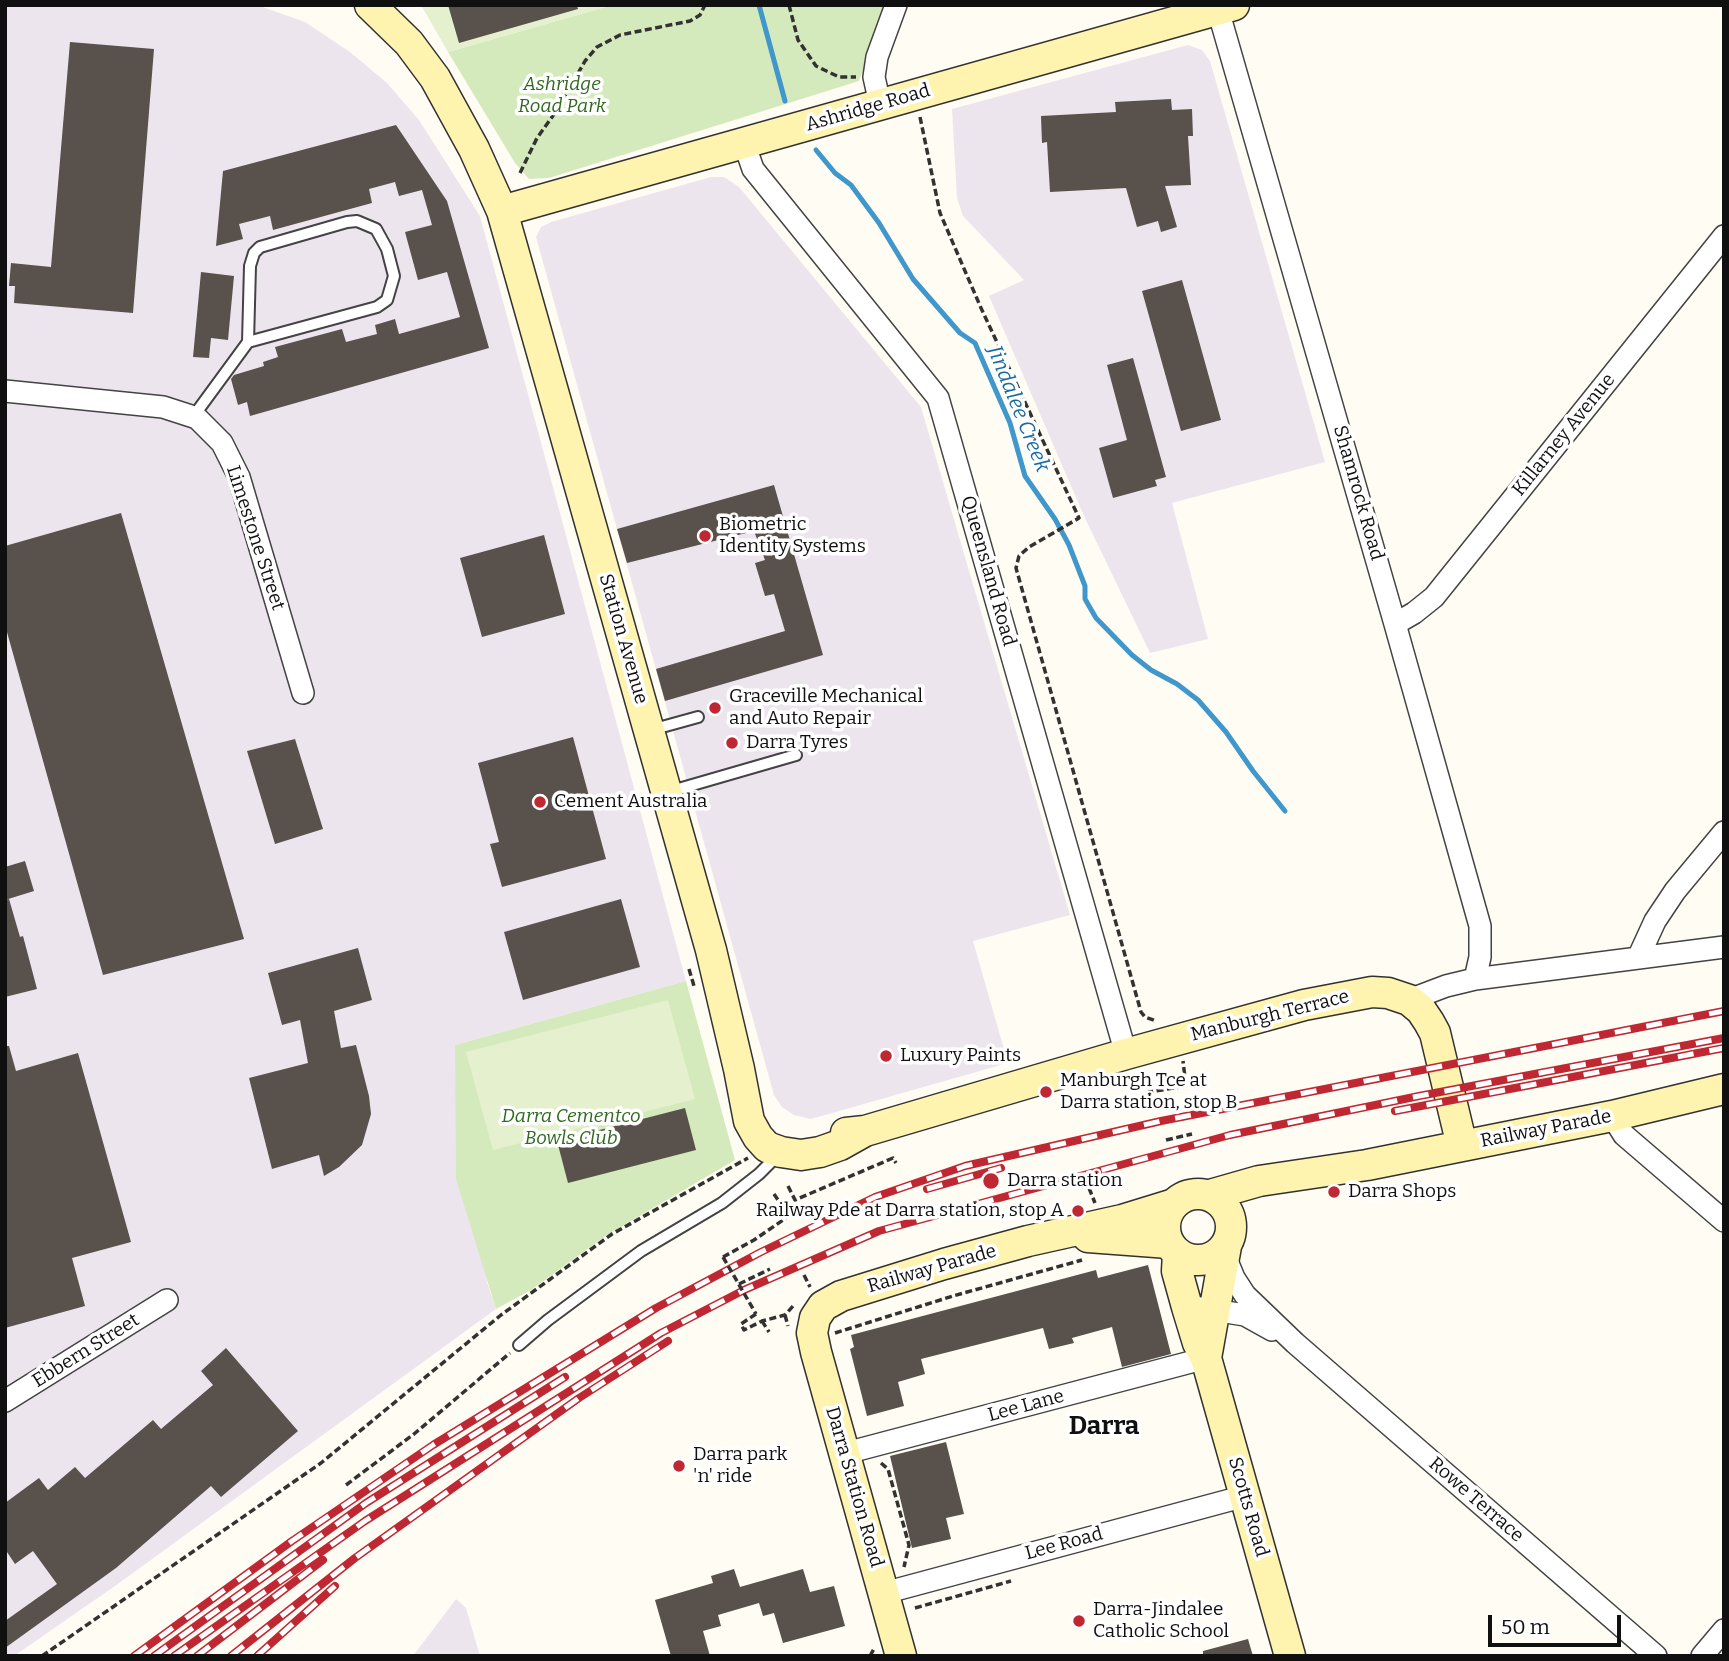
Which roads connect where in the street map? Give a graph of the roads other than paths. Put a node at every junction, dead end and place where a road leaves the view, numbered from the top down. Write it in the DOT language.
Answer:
graph roads {
  1 [pos="370,5"];
  2 [pos="896,5"];
  3 [pos="1226,8"];
  4 [pos="880,104"];
  5 [pos="744,143"];
  6 [pos="502,211"];
  7 [pos="1724,236"];
  8 [pos="248,342"];
  9 [pos="5,391"];
  10 [pos="193,417"];
  11 [pos="1395,624"];
  12 [pos="303,693"];
  13 [pos="698,717"];
  14 [pos="649,731"];
  15 [pos="796,755"];
  16 [pos="665,792"];
  17 [pos="1724,832"];
  18 [pos="1724,947"];
  19 [pos="1638,958"];
  20 [pos="1475,979"];
  21 [pos="1409,1000"];
  22 [pos="1126,1054"];
  23 [pos="1724,1088"];
  24 [pos="1612,1116"];
  25 [pos="1462,1146"];
  26 [pos="791,1147"];
  27 [pos="1174,1204"];
  28 [pos="1220,1205"];
  29 [pos="1724,1221"];
  30 [pos="1056,1236"];
  31 [pos="1173,1248"];
  32 [pos="1225,1251"];
  33 [pos="167,1300"];
  34 [pos="806,1305"];
  35 [pos="1201,1308"];
  36 [pos="1295,1343"];
  37 [pos="519,1345"];
  38 [pos="1206,1358"];
  39 [pos="5,1401"];
  40 [pos="846,1453"];
  41 [pos="1245,1496"];
  42 [pos="884,1593"];
  43 [pos="1724,1630"];
  44 [pos="901,1656"];
  45 [pos="1290,1656"];
  46 [pos="1656,1656"];
  47 [pos="1702,1656"];
  1 -- 6 [label="street, Station Avenue"];
  2 -- 4 [label="street"];
  3 -- 4 [label="street, Ashridge Road"];
  3 -- 11 [label="street, Shamrock Road"];
  4 -- 5 [label="street, Ashridge Road"];
  5 -- 6 [label="street, Ashridge Road"];
  5 -- 22 [label="street, Queensland Road"];
  6 -- 14 [label="street, Station Avenue"];
  7 -- 11 [label="street, Killarney Avenue"];
  8 -- 8 [label="lane"];
  8 -- 10 [label="lane"];
  9 -- 10 [label="street, Limestone Street"];
  10 -- 12 [label="street, Limestone Street"];
  11 -- 20 [label="street, Shamrock Road"];
  13 -- 14 [label="lane"];
  14 -- 16 [label="street, Station Avenue"];
  15 -- 16 [label="lane"];
  16 -- 26 [label="street, Station Avenue"];
  17 -- 19 [label="street"];
  18 -- 19 [label="street"];
  19 -- 20 [label="street"];
  20 -- 21 [label="street"];
  21 -- 22 [label="street, Manburgh Terrace"];
  21 -- 25 [label="street"];
  22 -- 26 [label="street, Manburgh Terrace"];
  23 -- 24 [label="street, Railway Parade"];
  24 -- 25 [label="street, Railway Parade"];
  24 -- 29 [label="street"];
  25 -- 28 [label="street, Railway Parade"];
  26 -- 37 [label="lane"];
  27 -- 28 [label="street"];
  27 -- 30 [label="street, Railway Parade"];
  27 -- 31 [label="street"];
  28 -- 32 [label="street"];
  30 -- 31 [label="street, Railway Parade"];
  30 -- 34 [label="street, Railway Parade"];
  31 -- 32 [label="street"];
  31 -- 35 [label="street, Scotts Road"];
  32 -- 35 [label="street, Scotts Road"];
  32 -- 36 [label="street, Rowe Terrace"];
  33 -- 39 [label="street, Ebbern Street"];
  34 -- 40 [label="street, Darra Station Road"];
  35 -- 36 [label="street, Rowe Terrace"];
  35 -- 38 [label="street, Scotts Road"];
  36 -- 46 [label="street, Rowe Terrace"];
  38 -- 40 [label="street, Lee Lane"];
  38 -- 41 [label="street, Scotts Road"];
  40 -- 42 [label="street, Darra Station Road"];
  41 -- 42 [label="street, Lee Road"];
  41 -- 45 [label="street, Scotts Road"];
  42 -- 44 [label="street, Darra Station Road"];
  43 -- 47 [label="street"];
}
